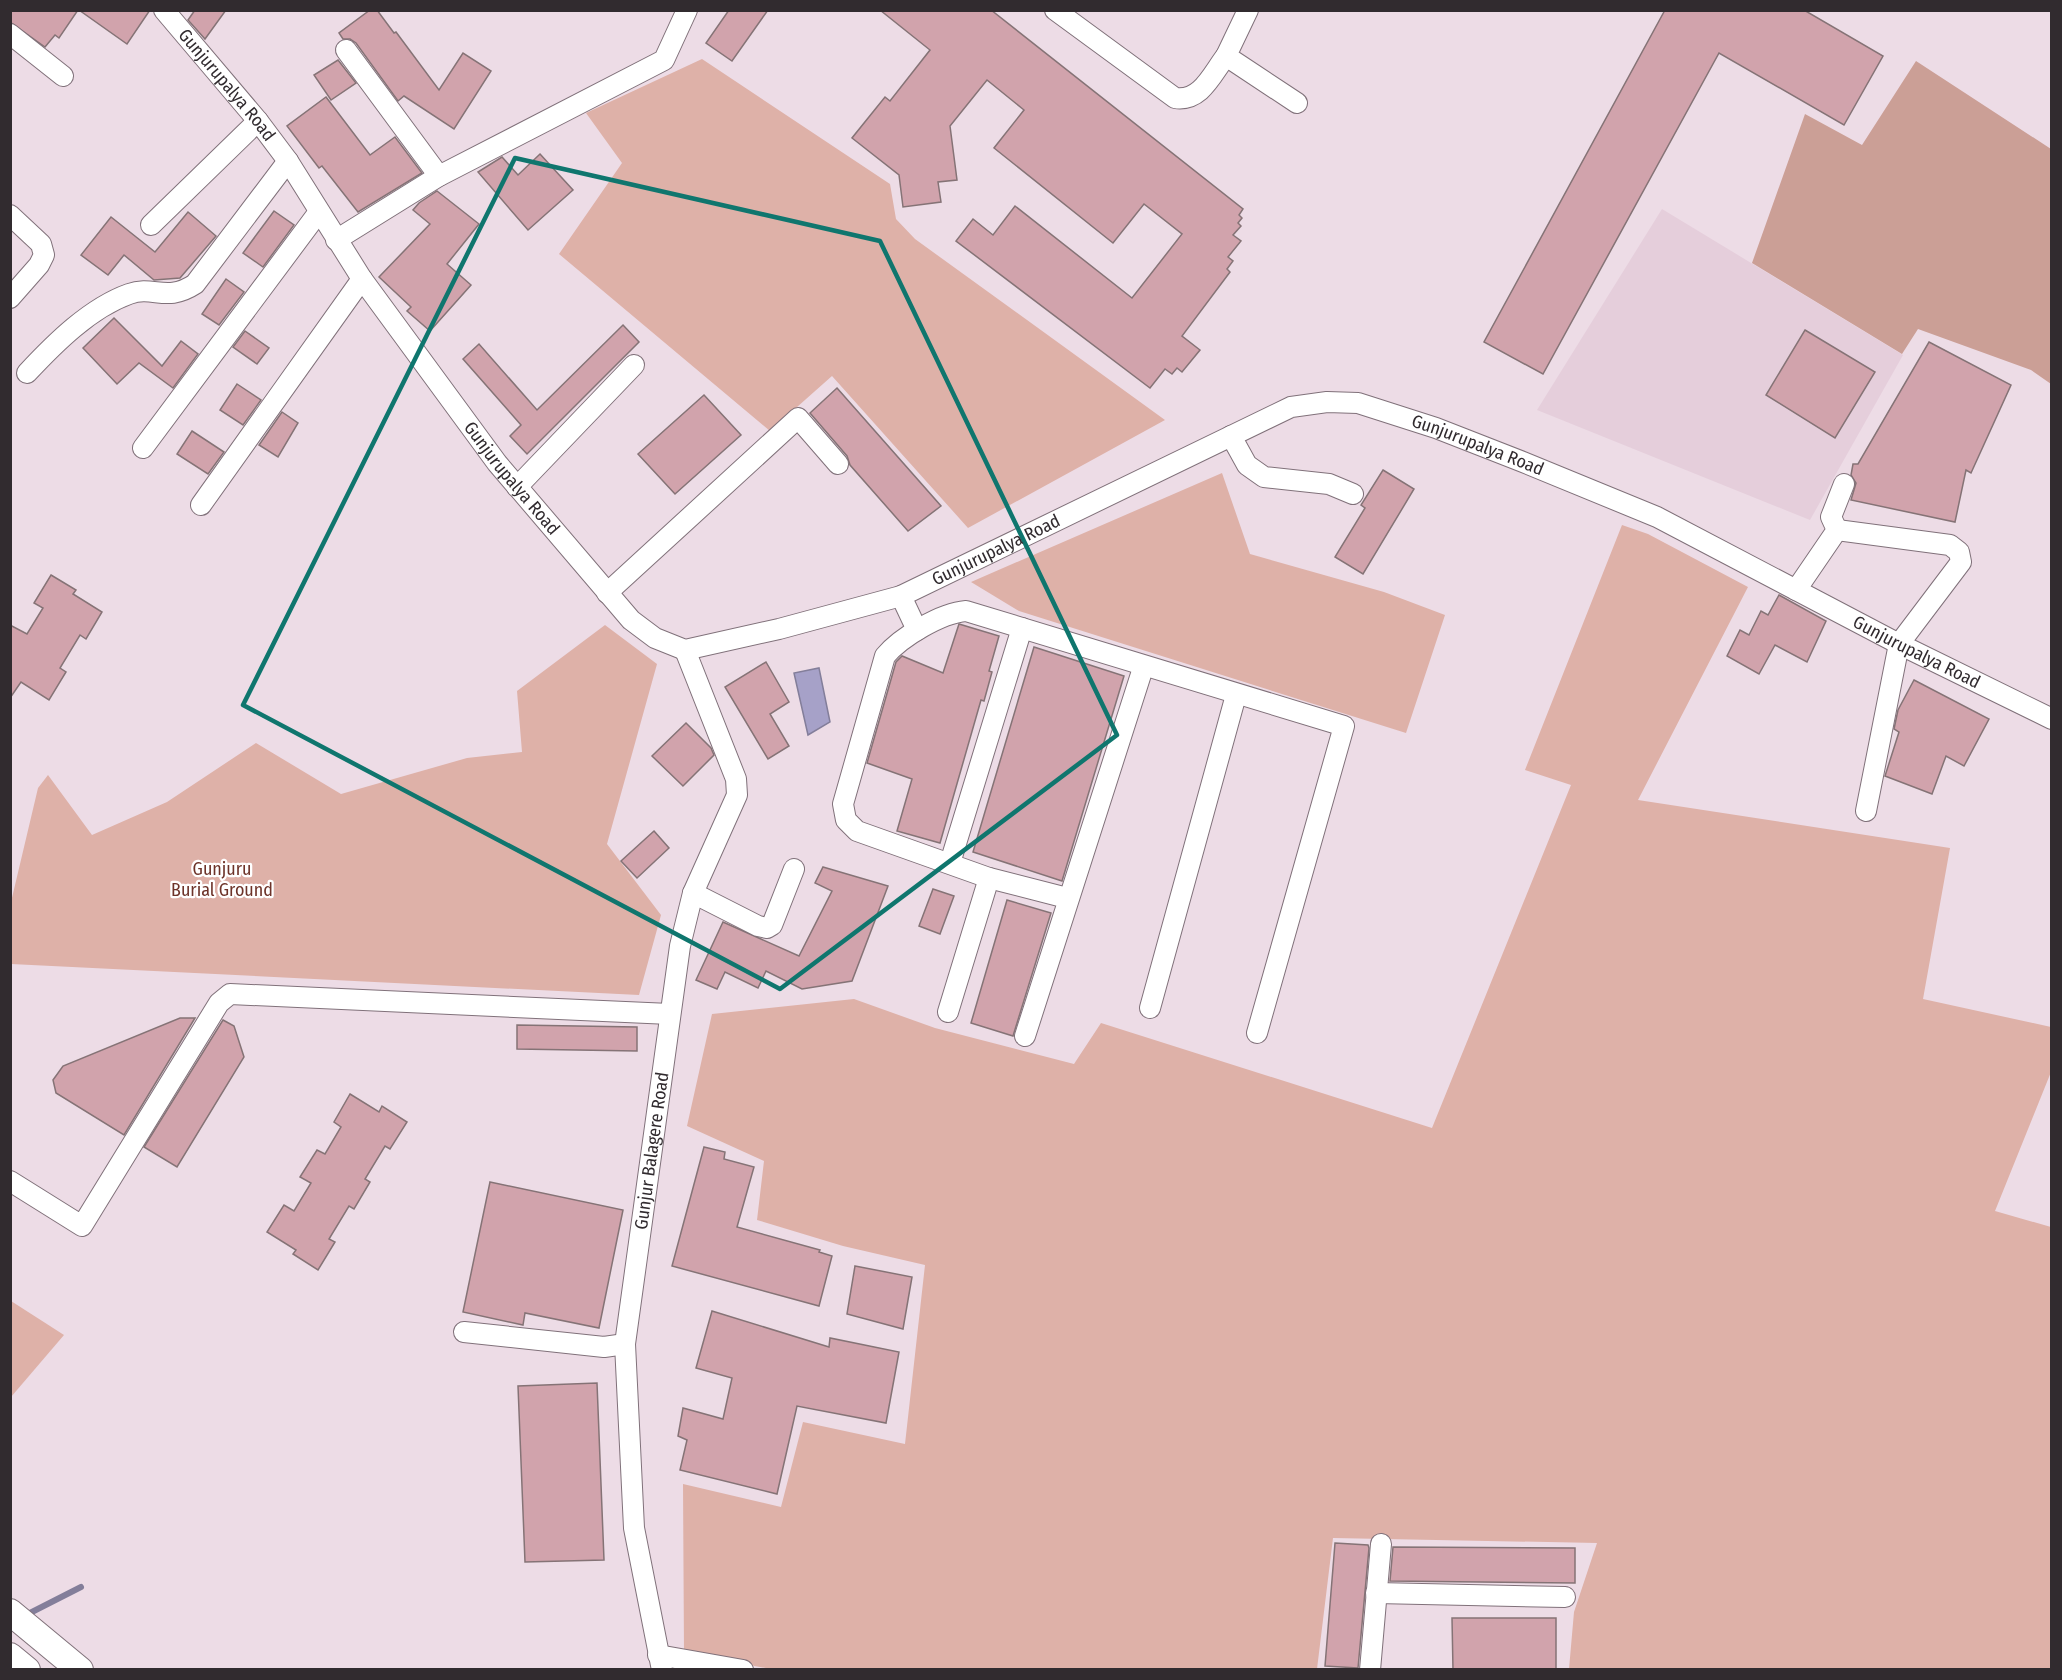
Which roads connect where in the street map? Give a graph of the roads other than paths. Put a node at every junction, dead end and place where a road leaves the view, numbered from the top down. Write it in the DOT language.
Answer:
graph roads {
  1 [pos="164,10"];
  2 [pos="687,10"];
  3 [pos="1055,10"];
  4 [pos="1248,10"];
  5 [pos="10,34"];
  6 [pos="346,50"];
  7 [pos="1226,56"];
  8 [pos="63,76"];
  9 [pos="1297,102"];
  10 [pos="258,121"];
  11 [pos="288,161"];
  12 [pos="439,176"];
  13 [pos="318,213"];
  14 [pos="10,215"];
  15 [pos="151,225"];
  16 [pos="336,240"];
  17 [pos="362,279"];
  18 [pos="10,298"];
  19 [pos="634,365"];
  20 [pos="27,373"];
  21 [pos="1231,436"];
  22 [pos="143,448"];
  23 [pos="838,464"];
  24 [pos="1844,484"];
  25 [pos="517,487"];
  26 [pos="1353,494"];
  27 [pos="201,505"];
  28 [pos="1837,530"];
  29 [pos="1796,590"];
  30 [pos="607,593"];
  31 [pos="901,596"];
  32 [pos="1022,628"];
  33 [pos="917,630"];
  34 [pos="1899,644"];
  35 [pos="684,650"];
  36 [pos="1143,668"];
  37 [pos="1236,695"];
  38 [pos="2052,719"];
  39 [pos="1866,811"];
  40 [pos="950,863"];
  41 [pos="794,869"];
  42 [pos="989,878"];
  43 [pos="693,893"];
  44 [pos="1067,898"];
  45 [pos="1150,1008"];
  46 [pos="948,1011"];
  47 [pos="670,1014"];
  48 [pos="1257,1033"];
  49 [pos="1025,1036"];
  50 [pos="10,1180"];
  51 [pos="464,1332"];
  52 [pos="625,1344"];
  53 [pos="1380,1544"];
  54 [pos="1377,1593"];
  55 [pos="1565,1597"];
  56 [pos="10,1612"];
  57 [pos="10,1656"];
  58 [pos="660,1662"];
  59 [pos="27,1670"];
  60 [pos="80,1670"];
  61 [pos="743,1670"];
  62 [pos="1370,1670"];
  1 -- 10 [label="street, Gunjurupalya Road"];
  2 -- 12 [label="street"];
  3 -- 7 [label="street"];
  4 -- 7 [label="street"];
  5 -- 8 [label="street"];
  6 -- 12 [label="street"];
  7 -- 9 [label="street"];
  10 -- 11 [label="street, Gunjurupalya Road"];
  10 -- 15 [label="street"];
  11 -- 13 [label="street, Gunjurupalya Road"];
  11 -- 20 [label="street"];
  12 -- 16 [label="street"];
  13 -- 16 [label="street, Gunjurupalya Road"];
  13 -- 22 [label="street"];
  14 -- 18 [label="street"];
  16 -- 17 [label="street, Gunjurupalya Road"];
  17 -- 25 [label="street, Gunjurupalya Road"];
  17 -- 27 [label="street"];
  19 -- 25 [label="street"];
  21 -- 26 [label="street"];
  21 -- 29 [label="street, Gunjurupalya Road"];
  21 -- 31 [label="street, Gunjurupalya Road"];
  23 -- 30 [label="street"];
  24 -- 28 [label="street"];
  25 -- 30 [label="street, Gunjurupalya Road"];
  28 -- 29 [label="street"];
  28 -- 34 [label="street"];
  29 -- 34 [label="street, Gunjurupalya Road"];
  30 -- 35 [label="street, Gunjurupalya Road"];
  31 -- 33 [label="street"];
  31 -- 35 [label="street, Gunjurupalya Road"];
  32 -- 33 [label="street"];
  32 -- 36 [label="street"];
  32 -- 40 [label="street"];
  33 -- 40 [label="street"];
  34 -- 38 [label="street, Gunjurupalya Road"];
  34 -- 39 [label="street"];
  35 -- 43 [label="street, Gunjur Balagere Road"];
  36 -- 37 [label="street"];
  36 -- 44 [label="street"];
  37 -- 45 [label="street"];
  37 -- 48 [label="street"];
  40 -- 42 [label="street"];
  41 -- 43 [label="street"];
  42 -- 44 [label="street"];
  42 -- 46 [label="street"];
  43 -- 47 [label="street, Gunjur Balagere Road"];
  44 -- 49 [label="street"];
  47 -- 50 [label="street"];
  47 -- 52 [label="street, Gunjur Balagere Road"];
  51 -- 52 [label="street"];
  52 -- 58 [label="street, Gunjur Balagere Road"];
  53 -- 54 [label="street"];
  54 -- 55 [label="street"];
  54 -- 62 [label="street"];
  56 -- 60 [label="main road"];
  57 -- 59 [label="main road"];
  58 -- 61 [label="street"];
}
